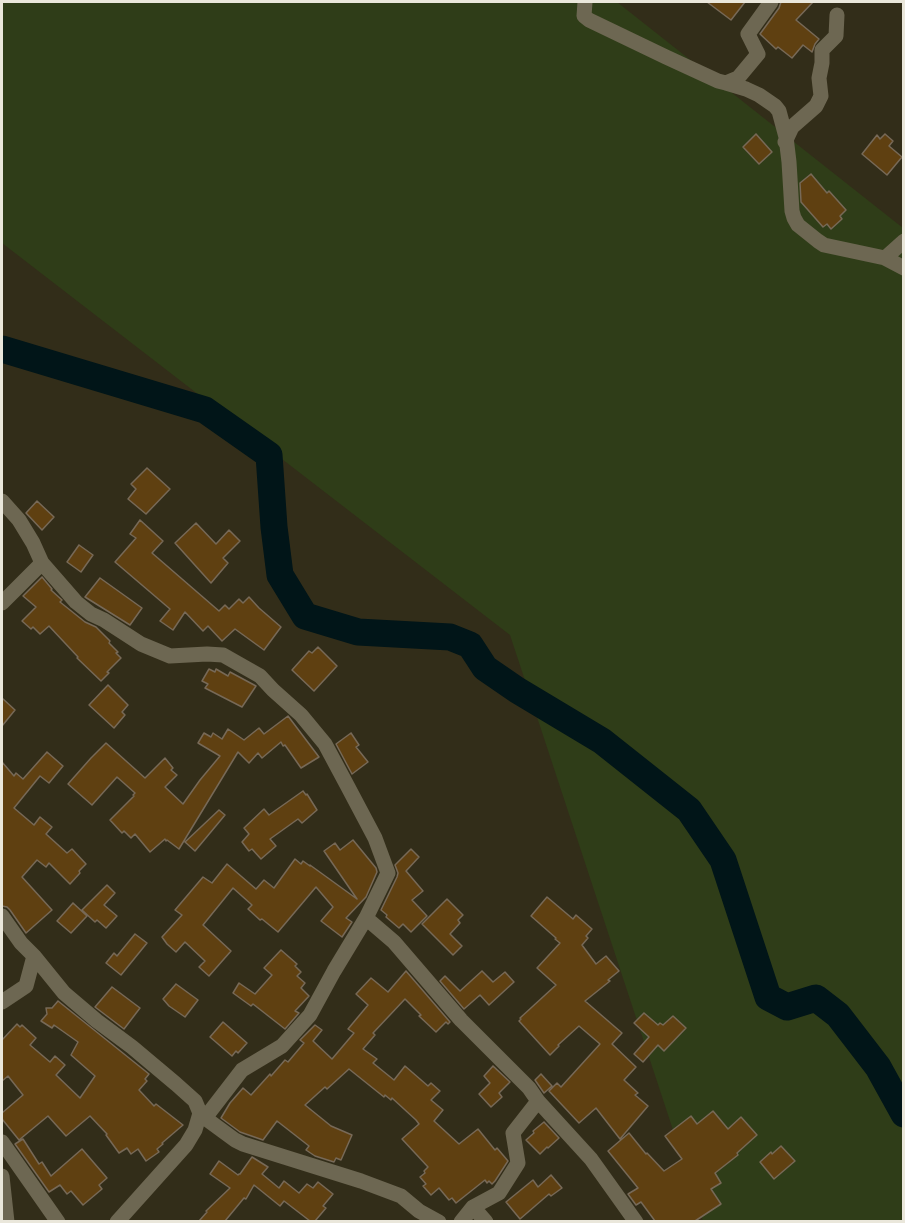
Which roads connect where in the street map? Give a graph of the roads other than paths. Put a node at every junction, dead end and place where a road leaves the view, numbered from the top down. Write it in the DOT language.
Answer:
graph roads {
  1 [pos="585,2"];
  2 [pos="771,2"];
  3 [pos="837,15"];
  4 [pos="726,83"];
  5 [pos="786,140"];
  6 [pos="903,241"];
  7 [pos="885,258"];
  8 [pos="903,268"];
  9 [pos="2,501"];
  10 [pos="42,563"];
  11 [pos="2,603"];
  12 [pos="2,916"];
  13 [pos="366,918"];
  14 [pos="34,956"];
  15 [pos="2,1002"];
  16 [pos="538,1101"];
  17 [pos="202,1118"];
  18 [pos="2,1142"];
  19 [pos="2,1176"];
  20 [pos="473,1207"];
  21 [pos="7,1221"];
  22 [pos="58,1221"];
  23 [pos="117,1221"];
  24 [pos="440,1221"];
  25 [pos="461,1221"];
  26 [pos="486,1221"];
  27 [pos="636,1221"];
  1 -- 4 [label="street"];
  2 -- 4 [label="street"];
  3 -- 5 [label="street"];
  4 -- 5 [label="street"];
  5 -- 7 [label="street"];
  6 -- 7 [label="street"];
  7 -- 8 [label="street"];
  9 -- 10 [label="street"];
  10 -- 11 [label="street"];
  10 -- 13 [label="street"];
  12 -- 14 [label="street"];
  13 -- 16 [label="street"];
  13 -- 17 [label="street"];
  14 -- 15 [label="street"];
  14 -- 17 [label="street"];
  16 -- 20 [label="street"];
  16 -- 27 [label="street"];
  17 -- 23 [label="street"];
  17 -- 24 [label="street"];
  18 -- 22 [label="street"];
  19 -- 21 [label="street"];
  20 -- 25 [label="street"];
  20 -- 26 [label="street"];
}
